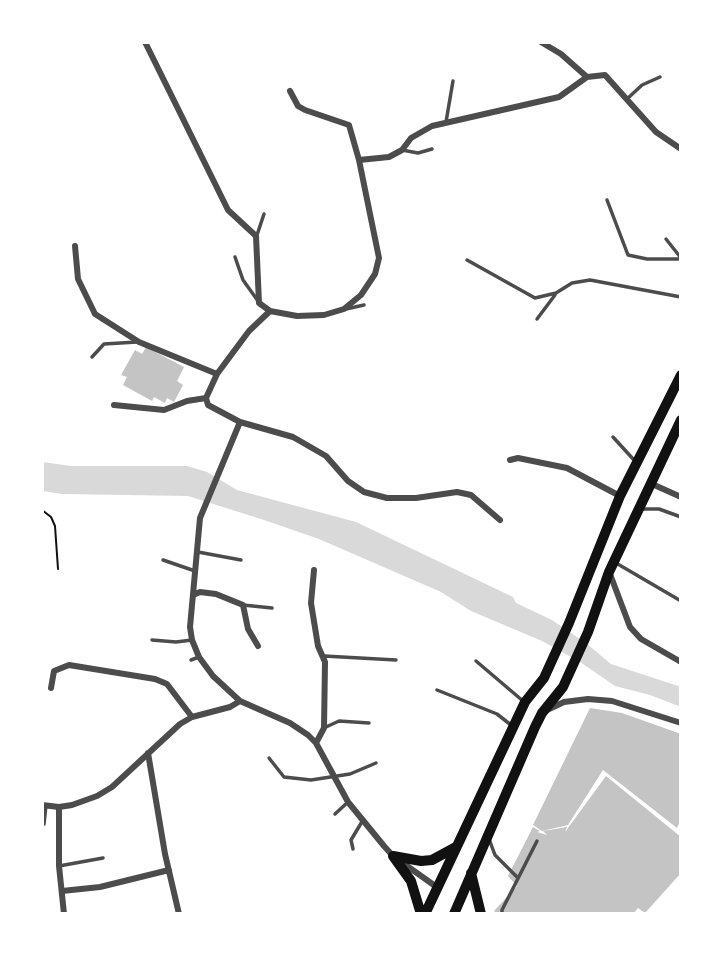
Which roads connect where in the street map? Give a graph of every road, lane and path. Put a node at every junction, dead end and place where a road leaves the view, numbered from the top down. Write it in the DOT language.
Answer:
graph roads {
  1 [pos="145,42"];
  2 [pos="541,42"];
  3 [pos="587,77"];
  4 [pos="660,77"];
  5 [pos="453,81"];
  6 [pos="290,91"];
  7 [pos="625,100"];
  8 [pos="445,124"];
  9 [pos="432,149"];
  10 [pos="681,149"];
  11 [pos="402,150"];
  12 [pos="359,160"];
  13 [pos="607,200"];
  14 [pos="264,214"];
  15 [pos="257,236"];
  16 [pos="666,239"];
  17 [pos="75,246"];
  18 [pos="235,257"];
  19 [pos="681,258"];
  20 [pos="467,260"];
  21 [pos="556,293"];
  22 [pos="681,296"];
  23 [pos="259,303"];
  24 [pos="364,305"];
  25 [pos="344,309"];
  26 [pos="270,311"];
  27 [pos="537,319"];
  28 [pos="139,342"];
  29 [pos="92,357"];
  30 [pos="217,374"];
  31 [pos="681,375"];
  32 [pos="206,398"];
  33 [pos="114,405"];
  34 [pos="681,420"];
  35 [pos="240,422"];
  36 [pos="613,437"];
  37 [pos="510,460"];
  38 [pos="638,464"];
  39 [pos="652,484"];
  40 [pos="620,496"];
  41 [pos="681,497"];
  42 [pos="640,509"];
  43 [pos="42,510"];
  44 [pos="681,517"];
  45 [pos="500,520"];
  46 [pos="196,552"];
  47 [pos="163,560"];
  48 [pos="241,560"];
  49 [pos="612,567"];
  50 [pos="58,569"];
  51 [pos="314,570"];
  52 [pos="195,571"];
  53 [pos="193,595"];
  54 [pos="681,601"];
  55 [pos="243,606"];
  56 [pos="272,608"];
  57 [pos="152,640"];
  58 [pos="192,640"];
  59 [pos="258,646"];
  60 [pos="324,656"];
  61 [pos="199,657"];
  62 [pos="191,660"];
  63 [pos="396,660"];
  64 [pos="476,661"];
  65 [pos="681,662"];
  66 [pos="51,688"];
  67 [pos="437,690"];
  68 [pos="240,701"];
  69 [pos="525,702"];
  70 [pos="542,713"];
  71 [pos="192,718"];
  72 [pos="369,723"];
  73 [pos="681,723"];
  74 [pos="513,727"];
  75 [pos="324,729"];
  76 [pos="316,743"];
  77 [pos="148,753"];
  78 [pos="269,758"];
  79 [pos="376,763"];
  80 [pos="333,777"];
  81 [pos="348,802"];
  82 [pos="44,805"];
  83 [pos="59,807"];
  84 [pos="335,814"];
  85 [pos="363,820"];
  86 [pos="44,824"];
  87 [pos="486,834"];
  88 [pos="537,841"];
  89 [pos="459,845"];
  90 [pos="353,849"];
  91 [pos="393,856"];
  92 [pos="103,859"];
  93 [pos="59,866"];
  94 [pos="169,870"];
  95 [pos="471,870"];
  96 [pos="518,878"];
  97 [pos="438,888"];
  98 [pos="62,891"];
  99 [pos="453,913"];
  100 [pos="64,914"];
  101 [pos="178,914"];
  102 [pos="423,914"];
  103 [pos="481,914"];
  104 [pos="502,914"];
  1 -- 15 [label="street"];
  2 -- 3 [label="street"];
  3 -- 7 [label="street"];
  3 -- 8 [label="street"];
  4 -- 7 [label="lane"];
  5 -- 8 [label="lane"];
  6 -- 12 [label="street"];
  7 -- 10 [label="street"];
  8 -- 11 [label="street"];
  9 -- 11 [label="lane"];
  11 -- 12 [label="street"];
  12 -- 25 [label="street"];
  13 -- 19 [label="lane"];
  14 -- 15 [label="lane"];
  15 -- 23 [label="street"];
  16 -- 19 [label="lane"];
  17 -- 28 [label="street"];
  18 -- 23 [label="lane"];
  20 -- 21 [label="lane"];
  21 -- 22 [label="lane"];
  21 -- 27 [label="lane"];
  23 -- 26 [label="street"];
  24 -- 25 [label="lane"];
  25 -- 26 [label="street"];
  26 -- 30 [label="street"];
  28 -- 29 [label="lane"];
  28 -- 30 [label="street"];
  30 -- 32 [label="street"];
  31 -- 38 [label="highway"];
  32 -- 33 [label="street"];
  32 -- 35 [label="street"];
  34 -- 39 [label="highway"];
  35 -- 45 [label="street"];
  35 -- 46 [label="street"];
  36 -- 38 [label="lane"];
  37 -- 40 [label="street"];
  38 -- 40 [label="highway"];
  39 -- 41 [label="street"];
  39 -- 42 [label="highway"];
  40 -- 69 [label="highway"];
  42 -- 44 [label="lane"];
  42 -- 49 [label="highway"];
  43 -- 50 [label="path"];
  46 -- 48 [label="lane"];
  46 -- 52 [label="street"];
  47 -- 52 [label="lane"];
  49 -- 54 [label="lane"];
  49 -- 65 [label="street"];
  49 -- 70 [label="highway"];
  51 -- 60 [label="street"];
  52 -- 53 [label="street"];
  53 -- 55 [label="street"];
  53 -- 58 [label="street"];
  55 -- 56 [label="lane"];
  55 -- 59 [label="street"];
  57 -- 58 [label="lane"];
  58 -- 61 [label="street"];
  60 -- 63 [label="lane"];
  60 -- 75 [label="street"];
  61 -- 62 [label="lane"];
  61 -- 68 [label="street"];
  64 -- 69 [label="lane"];
  66 -- 71 [label="street"];
  67 -- 74 [label="lane"];
  68 -- 71 [label="street"];
  68 -- 76 [label="street"];
  69 -- 74 [label="highway"];
  70 -- 73 [label="street"];
  70 -- 87 [label="highway"];
  71 -- 77 [label="street"];
  72 -- 75 [label="lane"];
  74 -- 89 [label="highway"];
  75 -- 76 [label="street"];
  76 -- 80 [label="street"];
  77 -- 83 [label="street"];
  77 -- 94 [label="street"];
  78 -- 80 [label="lane"];
  79 -- 80 [label="lane"];
  80 -- 81 [label="street"];
  81 -- 84 [label="lane"];
  81 -- 85 [label="street"];
  82 -- 83 [label="street"];
  82 -- 86 [label="lane"];
  83 -- 93 [label="street"];
  85 -- 90 [label="lane"];
  85 -- 91 [label="street"];
  87 -- 95 [label="highway"];
  87 -- 96 [label="lane"];
  88 -- 96 [label="lane"];
  89 -- 91 [label="highway"];
  89 -- 97 [label="highway"];
  91 -- 97 [label="street"];
  91 -- 102 [label="highway"];
  92 -- 93 [label="lane"];
  93 -- 98 [label="street"];
  94 -- 98 [label="street"];
  94 -- 101 [label="street"];
  95 -- 99 [label="highway"];
  95 -- 103 [label="highway"];
  96 -- 104 [label="lane"];
  97 -- 102 [label="highway"];
  98 -- 100 [label="street"];
}
